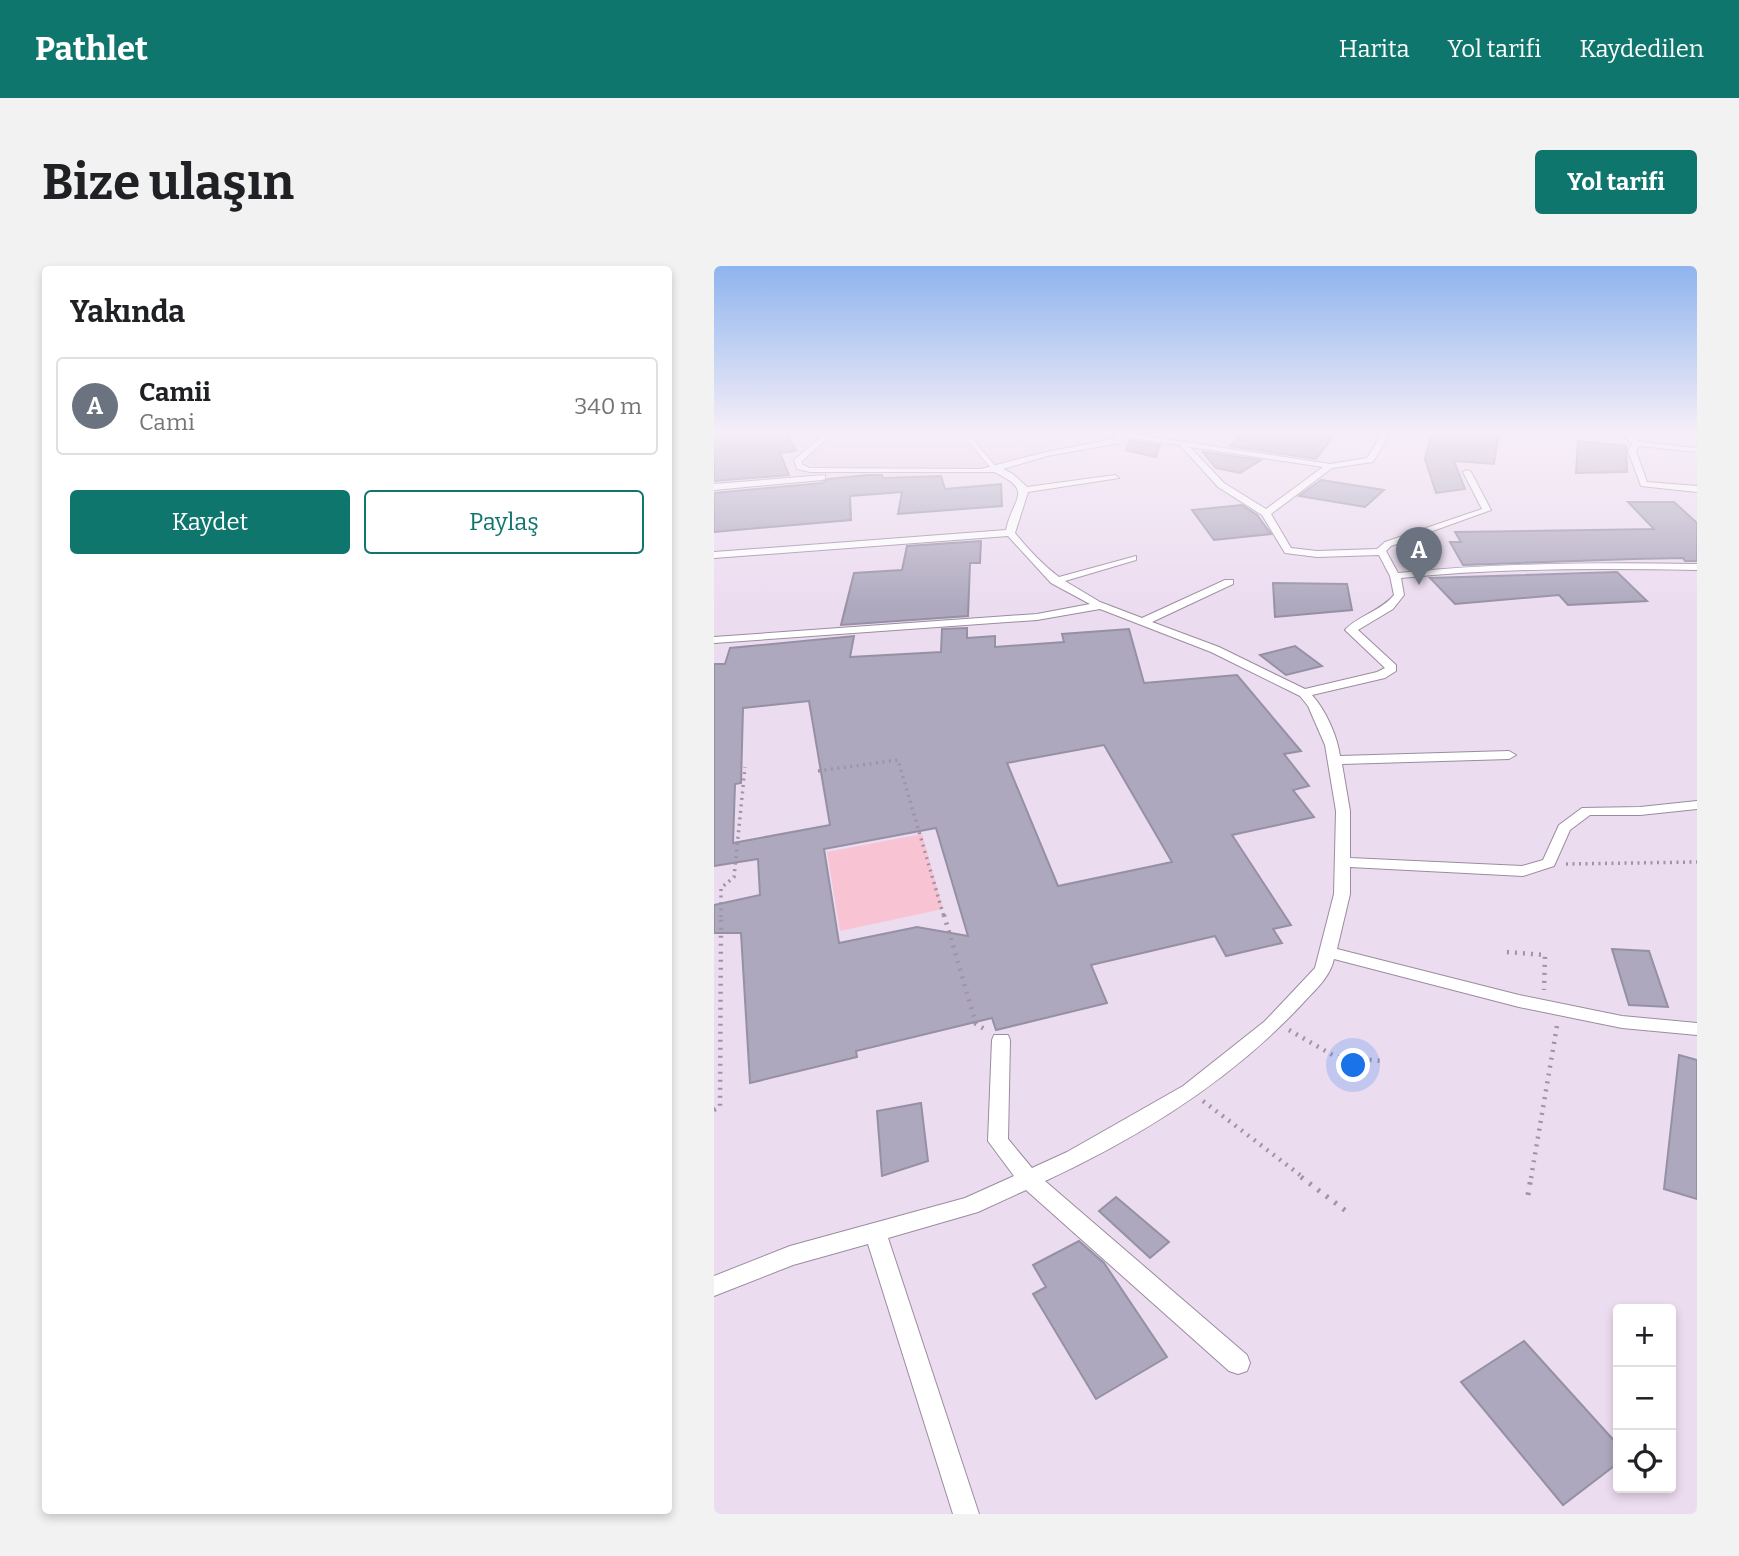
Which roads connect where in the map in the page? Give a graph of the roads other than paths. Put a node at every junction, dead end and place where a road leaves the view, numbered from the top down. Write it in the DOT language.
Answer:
graph roads {
  1 [pos="1023,490"];
  2 [pos="1229,490"];
  3 [pos="1297,490"];
  4 [pos="1477,490"];
  5 [pos="1266,513"];
  6 [pos="1010,533"];
  7 [pos="1382,552"];
  8 [pos="714,555"];
  9 [pos="1133,558"];
  10 [pos="1697,567"];
  11 [pos="1395,576"];
  12 [pos="1055,581"];
  13 [pos="1229,582"];
  14 [pos="1101,606"];
  15 [pos="1143,622"];
  16 [pos="714,640"];
  17 [pos="1304,693"];
  18 [pos="1509,755"];
  19 [pos="1335,760"];
  20 [pos="1697,805"];
  21 [pos="1342,862"];
  22 [pos="1328,952"];
  23 [pos="1697,1029"];
  24 [pos="1001,1040"];
  25 [pos="1028,1179"];
  26 [pos="875,1232"];
  27 [pos="714,1286"];
  28 [pos="1238,1363"];
  29 [pos="966,1514"];
  1 -- 6 [label="street"];
  2 -- 5 [label="street"];
  3 -- 5 [label="street"];
  4 -- 7 [label="street"];
  5 -- 7 [label="street"];
  6 -- 8 [label="street"];
  6 -- 12 [label="street"];
  7 -- 11 [label="street"];
  9 -- 12 [label="street"];
  10 -- 11 [label="street"];
  11 -- 17 [label="street"];
  12 -- 14 [label="street"];
  13 -- 15 [label="street"];
  14 -- 15 [label="street"];
  14 -- 16 [label="street"];
  15 -- 17 [label="street"];
  17 -- 19 [label="street"];
  18 -- 19 [label="street"];
  19 -- 21 [label="street"];
  20 -- 21 [label="street"];
  21 -- 22 [label="street"];
  22 -- 23 [label="street"];
  22 -- 25 [label="street"];
  24 -- 25 [label="street"];
  25 -- 26 [label="street"];
  25 -- 28 [label="street"];
  26 -- 27 [label="street"];
  26 -- 29 [label="street"];
}
